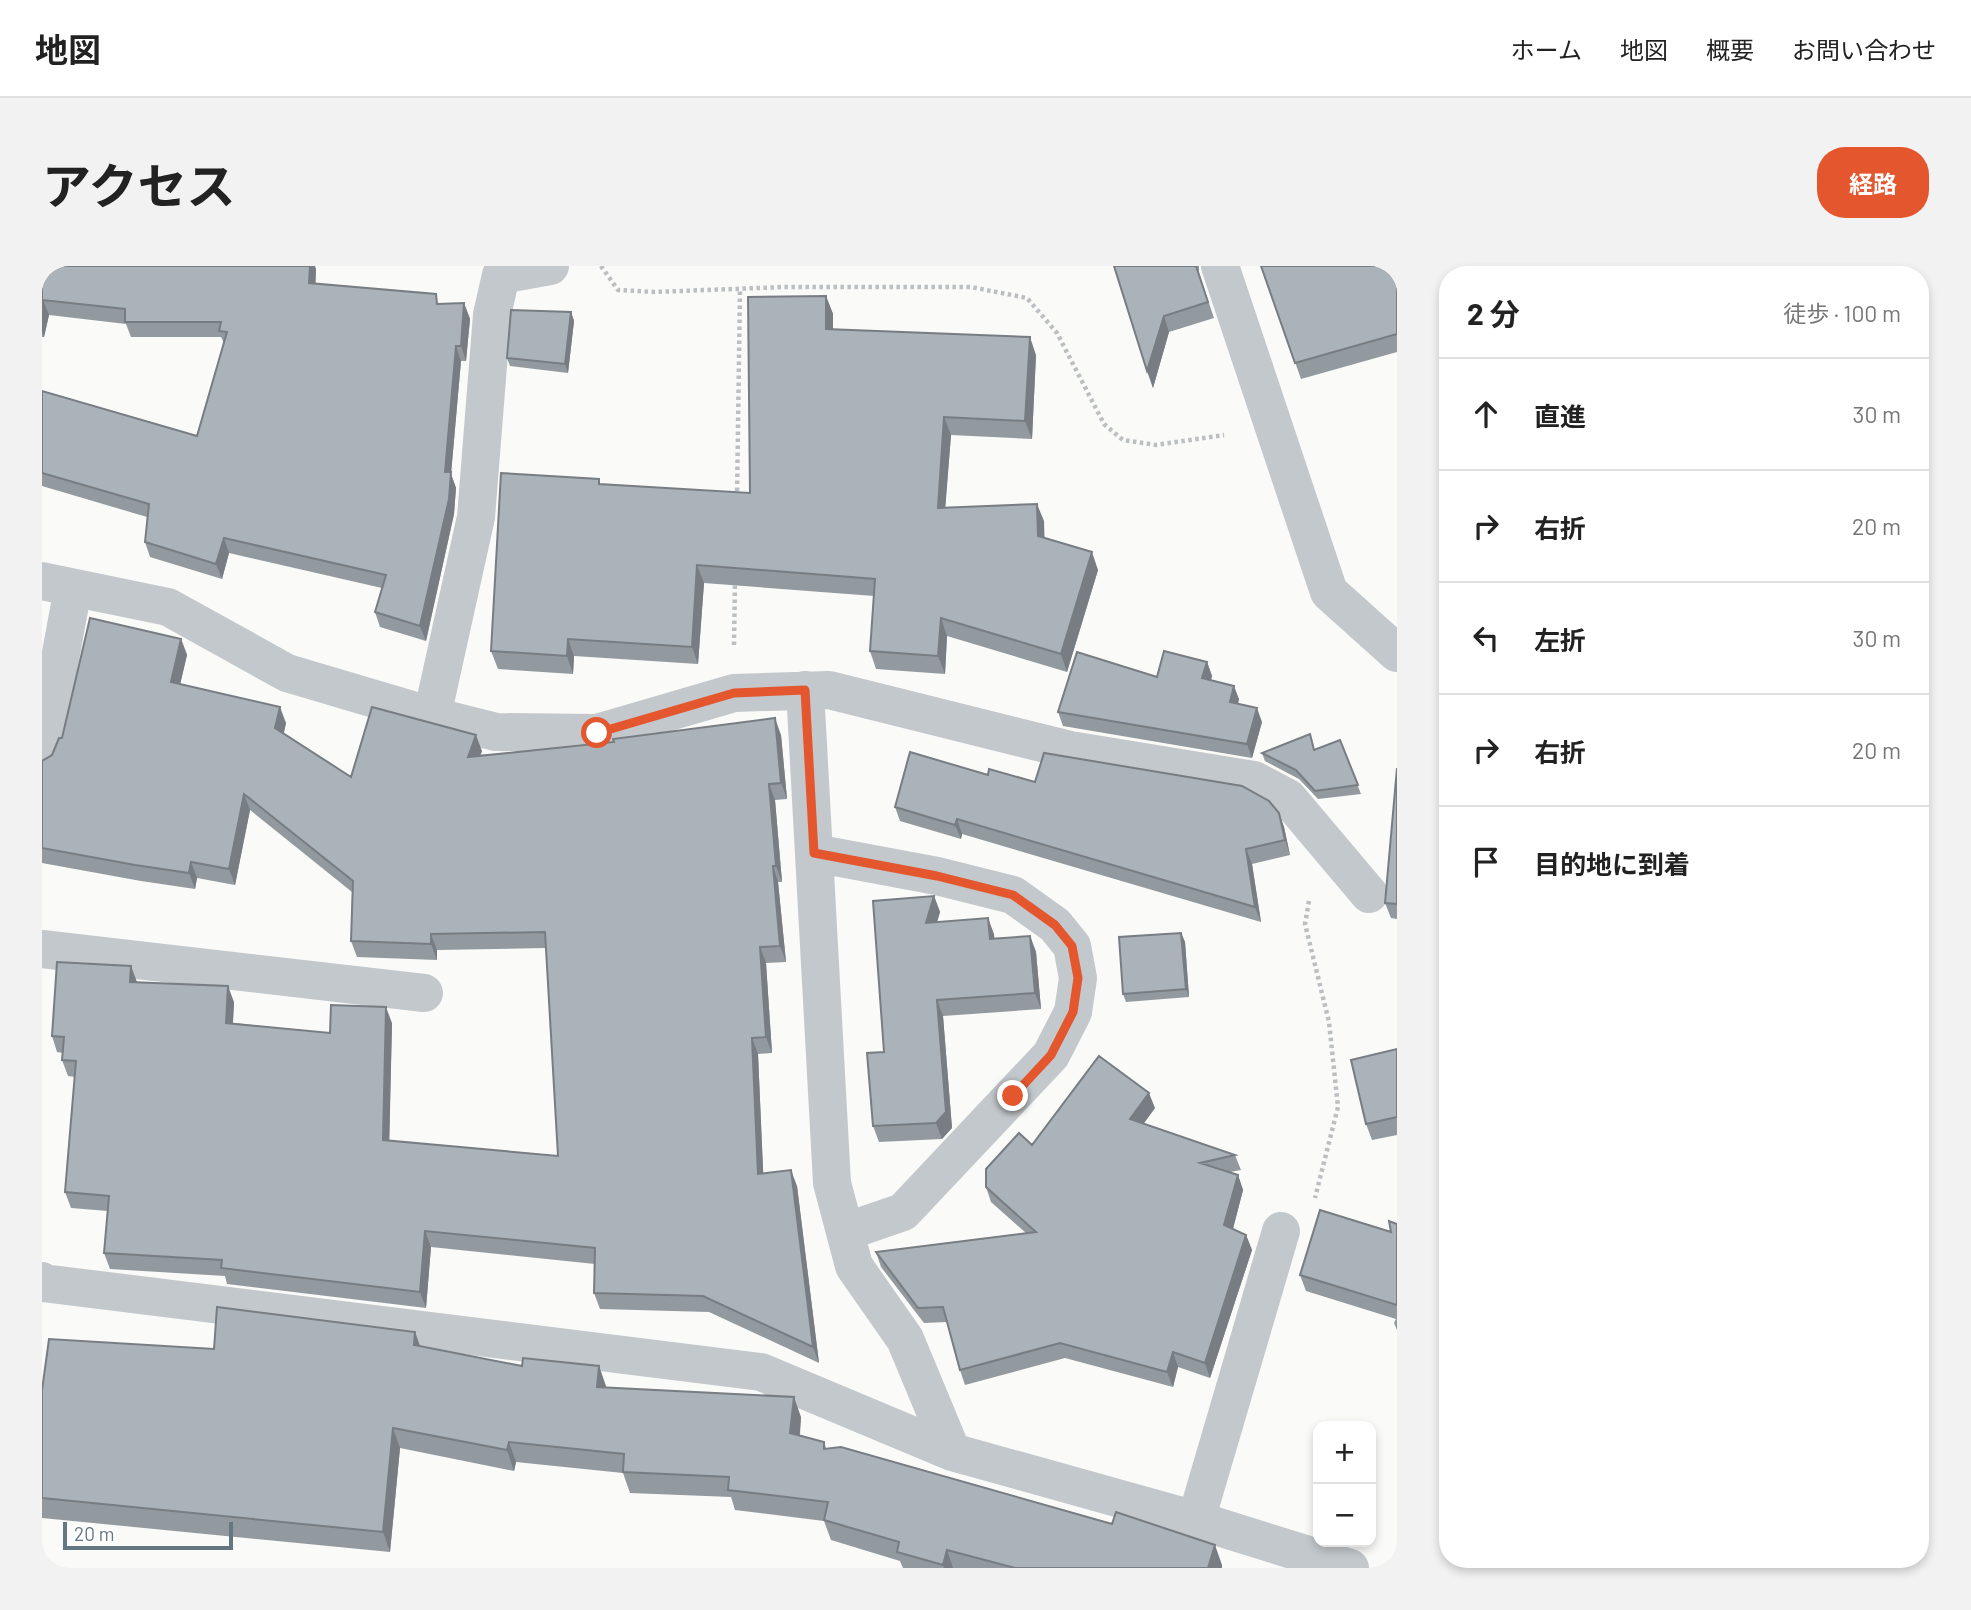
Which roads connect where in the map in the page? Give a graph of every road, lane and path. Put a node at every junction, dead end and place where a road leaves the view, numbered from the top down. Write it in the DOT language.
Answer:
graph roads {
  1 [pos="550,266"];
  2 [pos="601,266"];
  3 [pos="1220,266"];
  4 [pos="740,289"];
  5 [pos="1274,428"];
  6 [pos="736,512"];
  7 [pos="736,567"];
  8 [pos="58,584"];
  9 [pos="1397,653"];
  10 [pos="805,690"];
  11 [pos="734,693"];
  12 [pos="432,716"];
  13 [pos="42,756"];
  14 [pos="1319,835"];
  15 [pos="814,853"];
  16 [pos="1369,894"];
  17 [pos="42,949"];
  18 [pos="424,993"];
  19 [pos="1281,1231"];
  20 [pos="845,1232"];
  21 [pos="42,1280"];
  22 [pos="953,1452"];
  23 [pos="1196,1520"];
  24 [pos="1293,1560"];
  25 [pos="1350,1568"];
  1 -- 12 [label="street"];
  2 -- 4 [label="path"];
  3 -- 5 [label="street"];
  4 -- 5 [label="path"];
  4 -- 6 [label="path"];
  5 -- 9 [label="street"];
  7 -- 11 [label="path"];
  8 -- 12 [label="street"];
  8 -- 13 [label="street"];
  10 -- 11 [label="street"];
  10 -- 14 [label="street"];
  10 -- 15 [label="street"];
  11 -- 12 [label="street"];
  14 -- 16 [label="street"];
  14 -- 19 [label="path"];
  15 -- 20 [label="street"];
  15 -- 20 [label="street"];
  17 -- 18 [label="street"];
  19 -- 23 [label="street"];
  20 -- 22 [label="street"];
  21 -- 22 [label="street"];
  22 -- 23 [label="street"];
  23 -- 24 [label="street"];
  24 -- 25 [label="street"];
}
